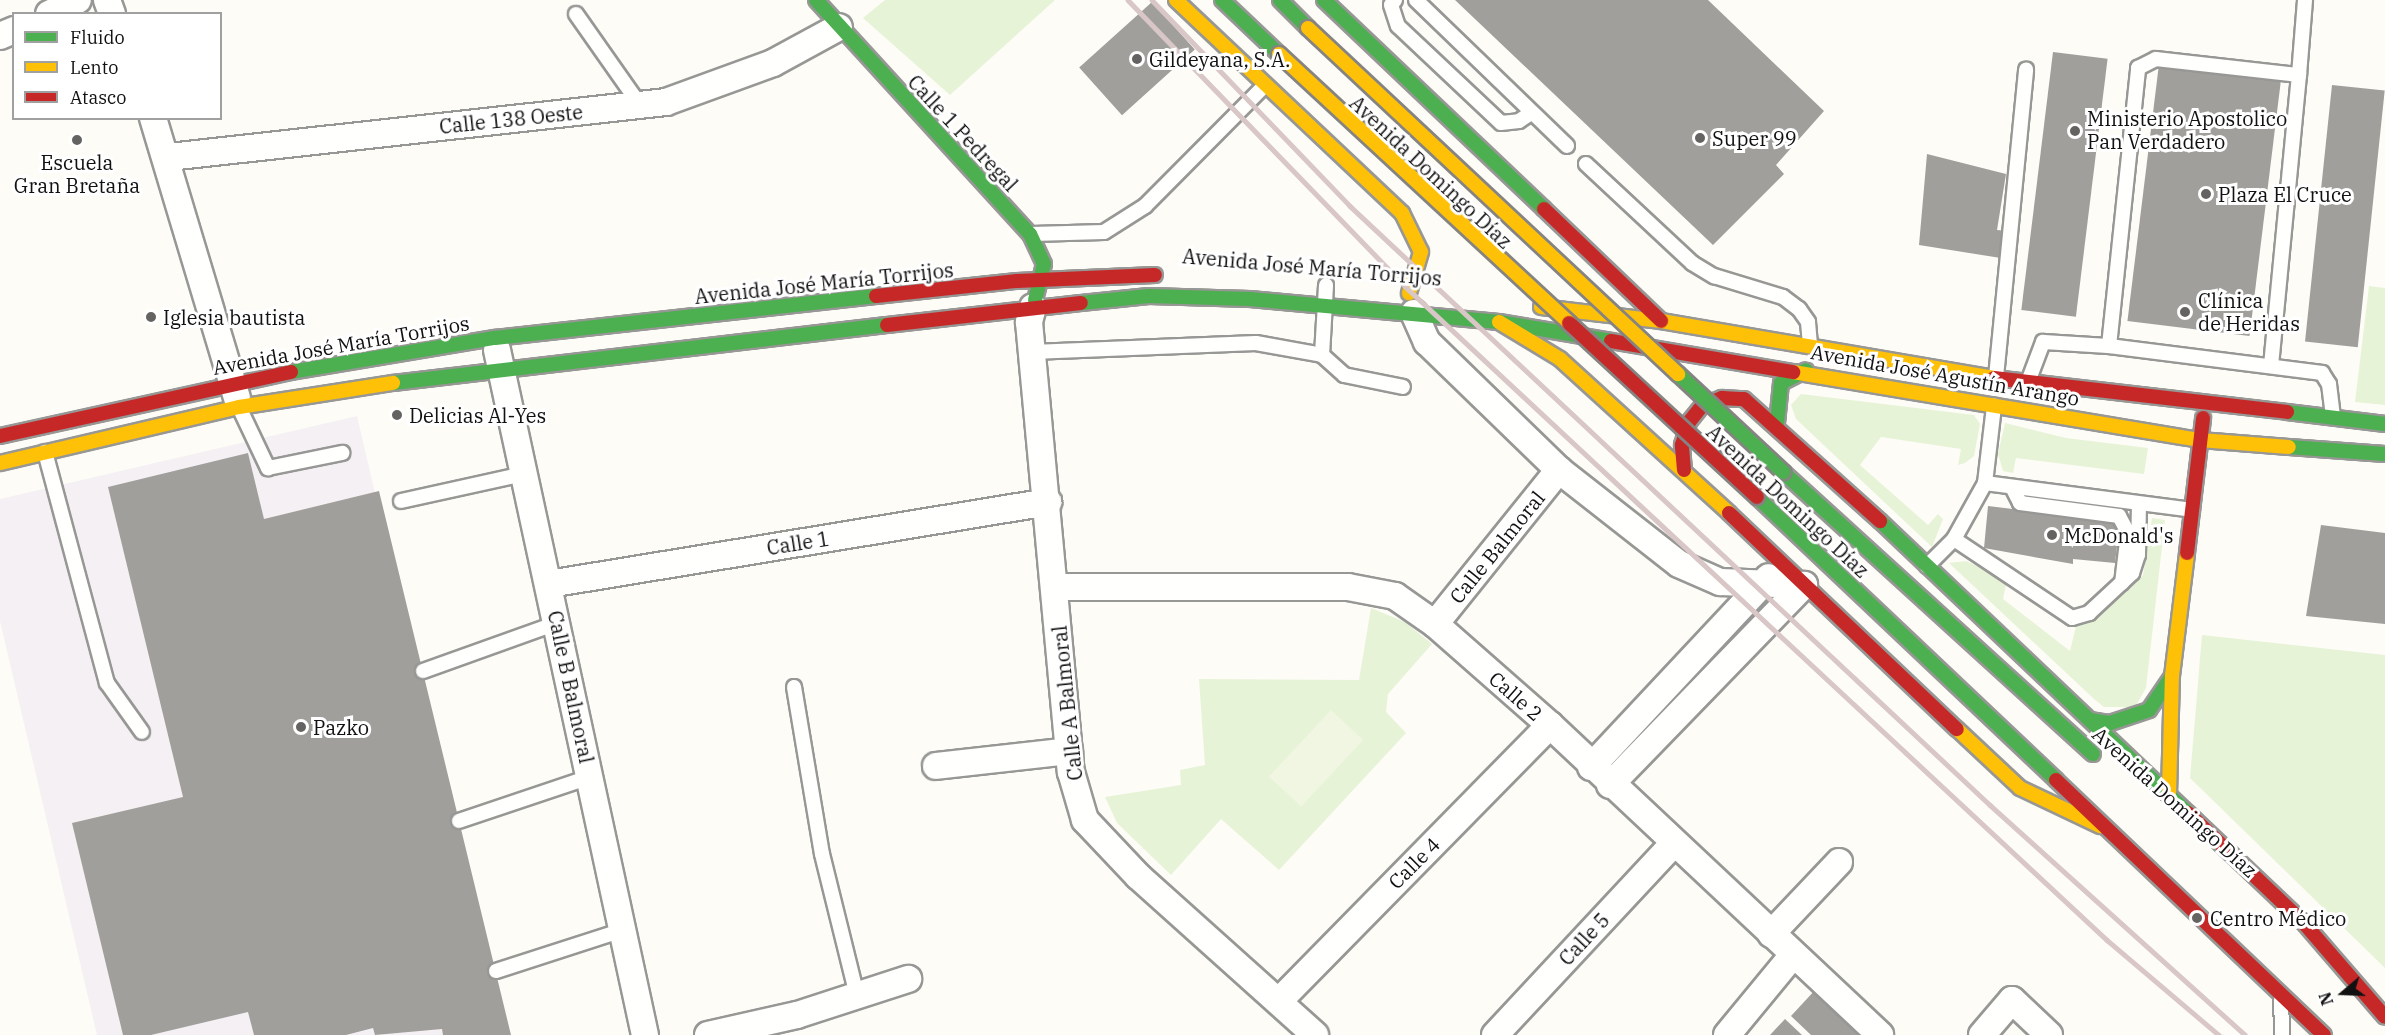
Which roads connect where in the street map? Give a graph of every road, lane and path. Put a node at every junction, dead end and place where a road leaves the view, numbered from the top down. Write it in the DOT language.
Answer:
graph roads {
  1 [pos="78,0"];
  2 [pos="816,0"];
  3 [pos="1176,0"];
  4 [pos="1222,0"];
  5 [pos="1280,0"];
  6 [pos="1324,0"];
  7 [pos="1395,0"];
  8 [pos="1416,0"];
  9 [pos="2305,0"];
  10 [pos="53,12"];
  11 [pos="576,14"];
  12 [pos="839,27"];
  13 [pos="2026,69"];
  14 [pos="2300,75"];
  15 [pos="1264,86"];
  16 [pos="640,105"];
  17 [pos="1531,113"];
  18 [pos="154,120"];
  19 [pos="1475,141"];
  20 [pos="1567,146"];
  21 [pos="169,158"];
  22 [pos="1586,164"];
  23 [pos="1402,213"];
  24 [pos="1030,234"];
  25 [pos="1168,275"];
  26 [pos="1042,279"];
  27 [pos="1320,285"];
  28 [pos="1346,287"];
  29 [pos="1388,291"];
  30 [pos="1414,300"];
  31 [pos="1324,305"];
  32 [pos="1523,305"];
  33 [pos="1033,307"];
  34 [pos="1661,321"];
  35 [pos="1499,322"];
  36 [pos="495,338"];
  37 [pos="1810,344"];
  38 [pos="2109,346"];
  39 [pos="1032,351"];
  40 [pos="1322,355"];
  41 [pos="2271,364"];
  42 [pos="501,367"];
  43 [pos="1806,370"];
  44 [pos="1996,378"];
  45 [pos="233,381"];
  46 [pos="2028,382"];
  47 [pos="1403,387"];
  48 [pos="1995,403"];
  49 [pos="2205,403"];
  50 [pos="239,407"];
  51 [pos="2333,419"];
  52 [pos="1777,423"];
  53 [pos="2385,424"];
  54 [pos="0,436"];
  55 [pos="2200,440"];
  56 [pos="2253,444"];
  57 [pos="45,453"];
  58 [pos="342,453"];
  59 [pos="2385,454"];
  60 [pos="0,463"];
  61 [pos="1559,470"];
  62 [pos="1684,470"];
  63 [pos="524,474"];
  64 [pos="1985,483"];
  65 [pos="2012,487"];
  66 [pos="401,501"];
  67 [pos="1048,502"];
  68 [pos="2139,505"];
  69 [pos="2192,510"];
  70 [pos="1954,539"];
  71 [pos="1782,564"];
  72 [pos="1927,566"];
  73 [pos="2122,583"];
  74 [pos="549,584"];
  75 [pos="1804,585"];
  76 [pos="1760,586"];
  77 [pos="1055,587"];
  78 [pos="557,623"];
  79 [pos="1435,624"];
  80 [pos="423,671"];
  81 [pos="2172,676"];
  82 [pos="794,687"];
  83 [pos="2090,720"];
  84 [pos="1550,725"];
  85 [pos="142,732"];
  86 [pos="1069,751"];
  87 [pos="936,766"];
  88 [pos="1591,767"];
  89 [pos="2109,768"];
  90 [pos="590,777"];
  91 [pos="1610,785"];
  92 [pos="2169,795"];
  93 [pos="459,821"];
  94 [pos="2100,826"];
  95 [pos="1672,844"];
  96 [pos="1839,862"];
  97 [pos="623,930"];
  98 [pos="1771,934"];
  99 [pos="2299,942"];
  100 [pos="1794,955"];
  101 [pos="496,971"];
  102 [pos="908,979"];
  103 [pos="857,995"];
  104 [pos="2281,995"];
  105 [pos="1279,1001"];
  106 [pos="2385,1019"];
  107 [pos="643,1034"];
  108 [pos="708,1035"];
  109 [pos="1315,1035"];
  110 [pos="1495,1035"];
  111 [pos="1727,1035"];
  112 [pos="1880,1035"];
  113 [pos="1982,1035"];
  114 [pos="2049,1035"];
  115 [pos="2282,1035"];
  116 [pos="2324,1035"];
  1 -- 10 [label="street"];
  2 -- 12 [label="main road, Calle 1 Pedregal"];
  3 -- 15 [label="main road"];
  4 -- 94 [label="main road, Avenida Domingo Díaz, bridge"];
  5 -- 89 [label="main road, Avenida Domingo Díaz, bridge"];
  6 -- 19 [label="main road"];
  7 -- 17 [label="lane"];
  8 -- 17 [label="lane"];
  9 -- 14 [label="lane"];
  11 -- 16 [label="lane"];
  12 -- 16 [label="street, Calle 138 Oeste"];
  12 -- 24 [label="main road, Calle 1 Pedregal"];
  13 -- 44 [label="lane"];
  14 -- 38 [label="lane"];
  14 -- 41 [label="lane"];
  15 -- 23 [label="main road"];
  15 -- 24 [label="lane"];
  16 -- 21 [label="street, Calle 138 Oeste"];
  17 -- 20 [label="lane"];
  18 -- 21 [label="street"];
  19 -- 23 [label="main road"];
  19 -- 34 [label="main road"];
  21 -- 45 [label="street"];
  22 -- 37 [label="lane"];
  23 -- 30 [label="main road"];
  24 -- 26 [label="main road, Calle 1 Pedregal"];
  25 -- 26 [label="main road, Avenida José María Torrijos"];
  26 -- 33 [label="main road, Calle 1 Pedregal"];
  26 -- 36 [label="main road, Avenida José María Torrijos"];
  27 -- 28 [label="main road, Avenida José María Torrijos"];
  27 -- 31 [label="lane"];
  29 -- 30 [label="main road, Avenida José María Torrijos"];
  30 -- 31 [label="main road, Avenida José María Torrijos"];
  30 -- 35 [label="main road, Avenida José María Torrijos"];
  30 -- 61 [label="street"];
  31 -- 33 [label="main road, Avenida José María Torrijos"];
  31 -- 40 [label="lane"];
  32 -- 34 [label="main road"];
  33 -- 39 [label="street, Calle A Balmoral"];
  33 -- 42 [label="main road, Avenida José María Torrijos"];
  34 -- 37 [label="main road, Avenida José Agustín Arango"];
  35 -- 43 [label="main road, Avenida José Agustín Arango"];
  35 -- 62 [label="main road"];
  36 -- 42 [label="street, Calle B Balmoral"];
  36 -- 45 [label="main road, Avenida José María Torrijos"];
  37 -- 44 [label="main road, Avenida José Agustín Arango"];
  38 -- 41 [label="lane"];
  38 -- 46 [label="lane"];
  39 -- 40 [label="lane"];
  39 -- 67 [label="street, Calle A Balmoral"];
  40 -- 47 [label="lane"];
  41 -- 51 [label="lane"];
  42 -- 50 [label="main road, Avenida José María Torrijos"];
  42 -- 63 [label="street, Calle B Balmoral"];
  43 -- 48 [label="main road, Avenida José Agustín Arango"];
  43 -- 52 [label="main road"];
  44 -- 46 [label="main road, Avenida José Agustín Arango"];
  44 -- 48 [label="lane"];
  45 -- 50 [label="street"];
  45 -- 54 [label="main road, Avenida José María Torrijos"];
  46 -- 49 [label="main road, Avenida José Agustín Arango"];
  48 -- 55 [label="main road, Avenida José Agustín Arango"];
  48 -- 64 [label="lane"];
  49 -- 51 [label="main road, Avenida José Agustín Arango"];
  49 -- 55 [label="main road"];
  50 -- 57 [label="main road, Avenida José María Torrijos"];
  50 -- 58 [label="lane"];
  51 -- 53 [label="main road, Avenida José Agustín Arango"];
  51 -- 56 [label="main road"];
  52 -- 62 [label="main road"];
  52 -- 72 [label="main road"];
  55 -- 56 [label="main road, Avenida José Agustín Arango"];
  55 -- 69 [label="main road"];
  56 -- 59 [label="main road, Avenida José Agustín Arango"];
  57 -- 60 [label="main road, Avenida José María Torrijos"];
  57 -- 85 [label="lane"];
  61 -- 76 [label="street"];
  61 -- 79 [label="street, Calle Balmoral"];
  62 -- 71 [label="main road"];
  63 -- 66 [label="lane"];
  63 -- 74 [label="street, Calle B Balmoral"];
  64 -- 65 [label="lane"];
  64 -- 70 [label="lane"];
  65 -- 68 [label="lane"];
  65 -- 73 [label="lane"];
  67 -- 74 [label="street, Calle 1"];
  67 -- 77 [label="street, Calle A Balmoral"];
  68 -- 69 [label="lane"];
  68 -- 73 [label="lane"];
  69 -- 81 [label="main road"];
  70 -- 72 [label="lane"];
  70 -- 73 [label="lane"];
  71 -- 75 [label="main road"];
  71 -- 76 [label="street"];
  72 -- 83 [label="main road"];
  74 -- 78 [label="street, Calle B Balmoral"];
  75 -- 76 [label="street"];
  75 -- 91 [label="street"];
  75 -- 94 [label="main road"];
  76 -- 88 [label="street"];
  77 -- 79 [label="street, Calle 2"];
  77 -- 86 [label="street, Calle A Balmoral"];
  78 -- 80 [label="lane"];
  78 -- 90 [label="street, Calle B Balmoral"];
  79 -- 84 [label="street, Calle 2"];
  81 -- 83 [label="main road"];
  81 -- 92 [label="main road"];
  82 -- 103 [label="lane"];
  83 -- 92 [label="main road"];
  84 -- 88 [label="street, Calle 2"];
  84 -- 105 [label="street, Calle 4"];
  86 -- 87 [label="street"];
  86 -- 105 [label="street, Calle A Balmoral"];
  88 -- 91 [label="street, Calle 2"];
  90 -- 93 [label="lane"];
  90 -- 97 [label="street, Calle B Balmoral"];
  91 -- 95 [label="street, Calle 2"];
  92 -- 106 [label="main road"];
  94 -- 104 [label="main road, Avenida Domingo Díaz"];
  95 -- 98 [label="street, Calle 2"];
  95 -- 110 [label="street, Calle 5"];
  96 -- 98 [label="street"];
  97 -- 101 [label="lane"];
  97 -- 107 [label="street, Calle B Balmoral"];
  98 -- 100 [label="street, Calle 2"];
  99 -- 106 [label="main road"];
  100 -- 111 [label="street"];
  100 -- 112 [label="street, Calle 2"];
  102 -- 103 [label="street"];
  103 -- 108 [label="street"];
  104 -- 115 [label="lane"];
  104 -- 116 [label="main road, Avenida Domingo Díaz"];
  105 -- 109 [label="street, Calle A Balmoral"];
  113 -- 114 [label="street"];
}
